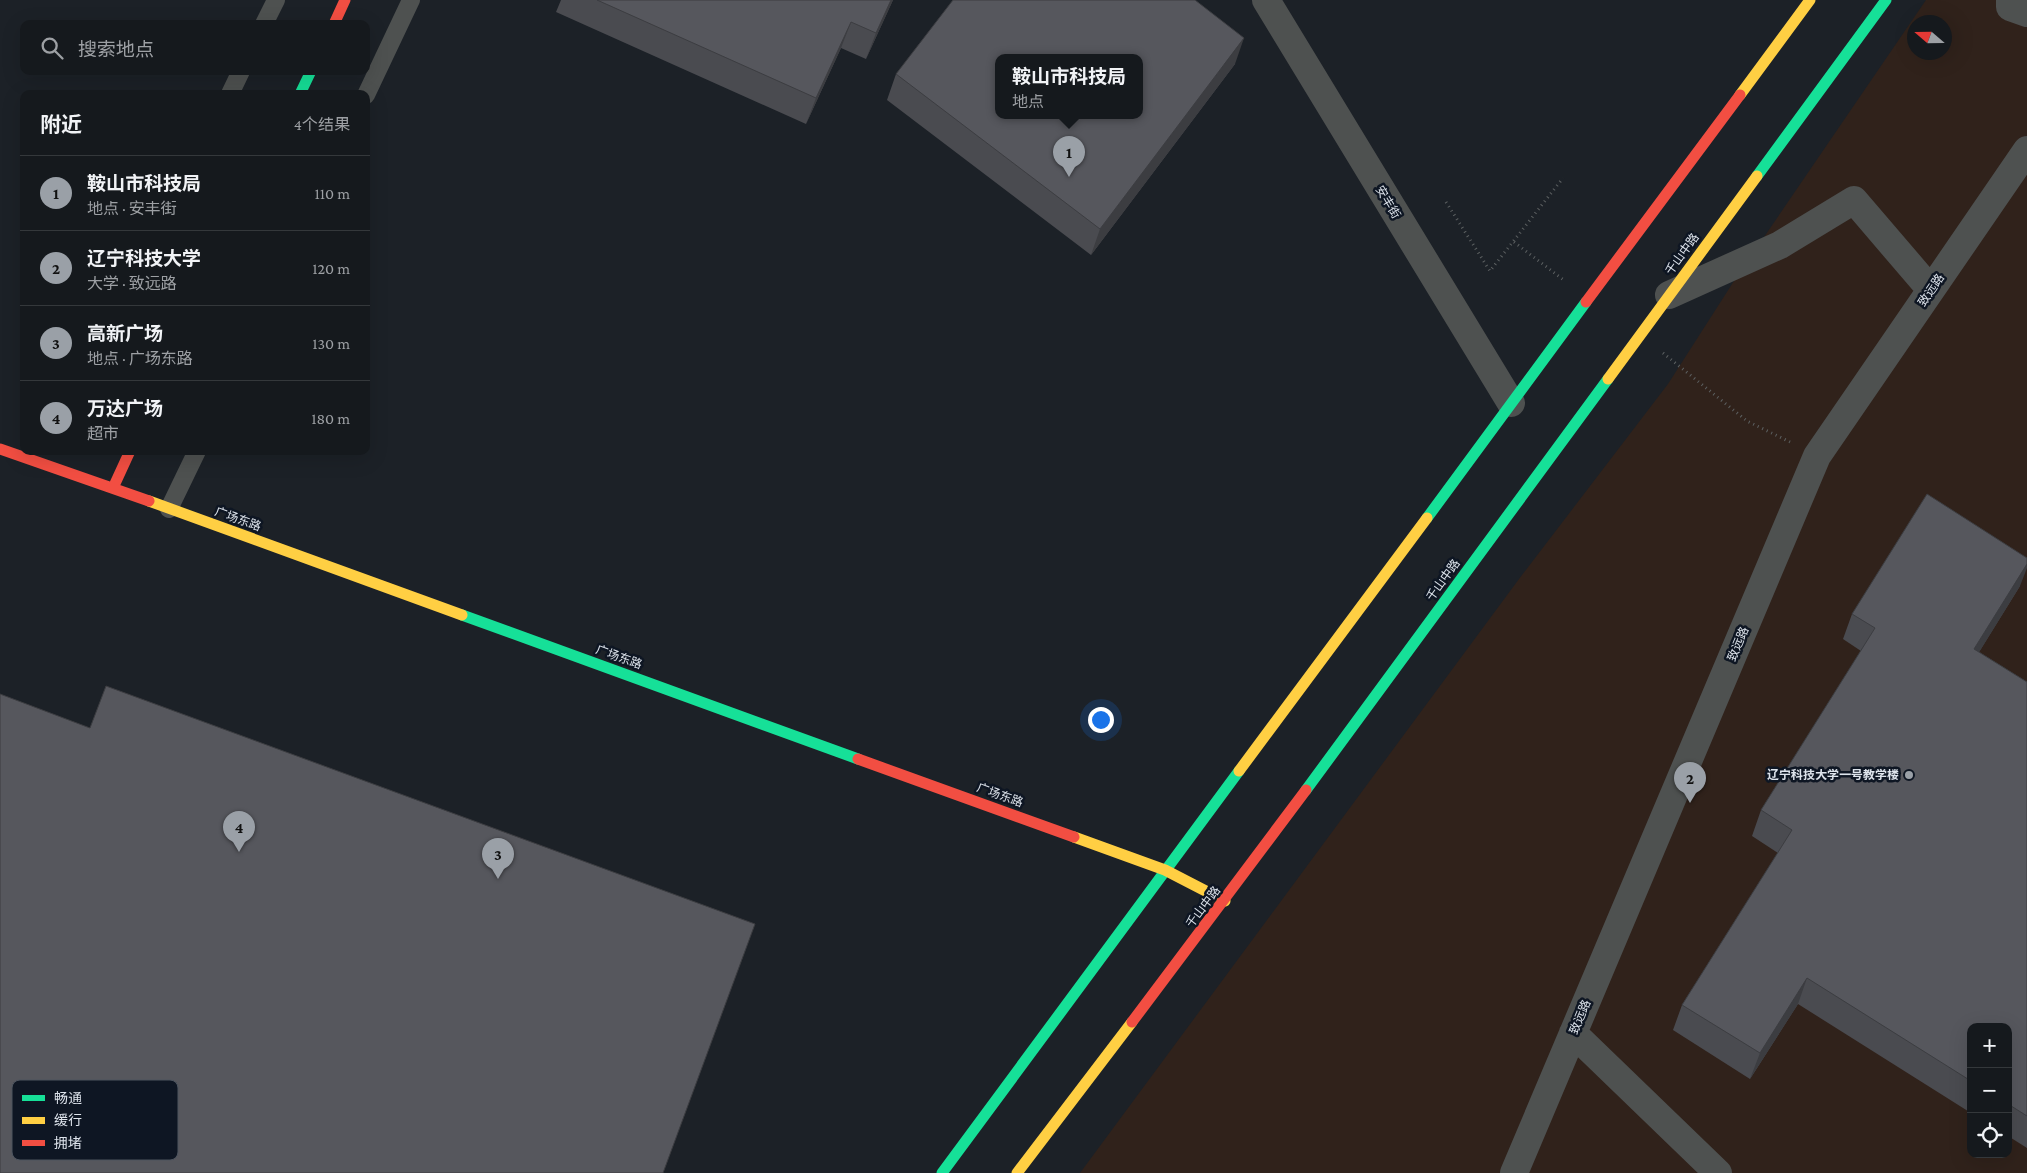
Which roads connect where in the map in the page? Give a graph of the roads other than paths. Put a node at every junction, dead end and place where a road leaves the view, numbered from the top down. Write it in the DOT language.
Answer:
graph roads {
  1 [pos="276,0"];
  2 [pos="345,0"];
  3 [pos="412,0"];
  4 [pos="1266,0"];
  5 [pos="1810,0"];
  6 [pos="1886,0"];
  7 [pos="2010,0"];
  8 [pos="2027,13"];
  9 [pos="266,20"];
  10 [pos="336,20"];
  11 [pos="239,75"];
  12 [pos="309,75"];
  13 [pos="232,90"];
  14 [pos="302,90"];
  15 [pos="368,90"];
  16 [pos="2027,150"];
  17 [pos="1931,290"];
  18 [pos="1669,295"];
  19 [pos="1511,403"];
  20 [pos="0,450"];
  21 [pos="20,453"];
  22 [pos="29,455"];
  23 [pos="128,455"];
  24 [pos="195,455"];
  25 [pos="52,459"];
  26 [pos="113,488"];
  27 [pos="169,509"];
  28 [pos="1165,870"];
  29 [pos="1225,901"];
  30 [pos="1573,1033"];
  31 [pos="942,1173"];
  32 [pos="1016,1173"];
  33 [pos="1514,1173"];
  34 [pos="1718,1173"];
  1 -- 9 [label="lane"];
  2 -- 10 [label="main road"];
  3 -- 15 [label="lane"];
  4 -- 19 [label="street, 安丰街"];
  5 -- 19 [label="main road"];
  6 -- 18 [label="main road, 千山中路"];
  7 -- 8 [label="street"];
  11 -- 13 [label="lane"];
  12 -- 14 [label="main road"];
  16 -- 17 [label="street, 致远路"];
  17 -- 18 [label="street"];
  17 -- 30 [label="street, 致远路"];
  18 -- 29 [label="main road, 千山中路"];
  19 -- 28 [label="main road"];
  20 -- 21 [label="main road, 广场东路"];
  22 -- 25 [label="main road, 广场东路"];
  23 -- 26 [label="main road"];
  24 -- 27 [label="lane"];
  25 -- 26 [label="main road, 广场东路"];
  26 -- 27 [label="main road, 广场东路"];
  27 -- 28 [label="main road, 广场东路"];
  28 -- 29 [label="main road, 广场东路"];
  28 -- 31 [label="main road"];
  29 -- 32 [label="main road, 千山中路"];
  30 -- 33 [label="street, 致远路"];
  30 -- 34 [label="street"];
}
